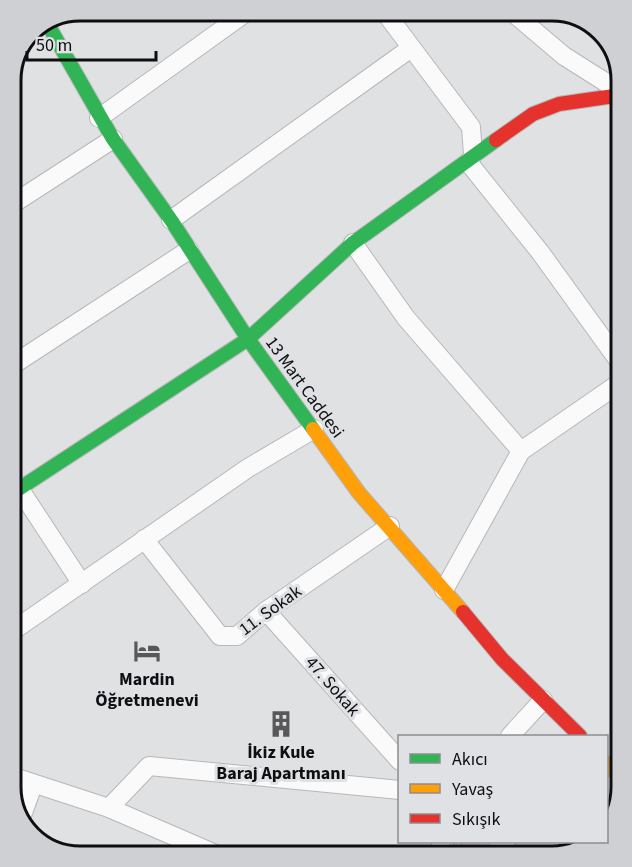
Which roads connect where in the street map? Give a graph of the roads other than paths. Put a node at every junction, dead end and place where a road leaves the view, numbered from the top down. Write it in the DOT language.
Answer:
graph roads {
  1 [pos="233,21"];
  2 [pos="391,21"];
  3 [pos="523,21"];
  4 [pos="50,29"];
  5 [pos="411,48"];
  6 [pos="611,87"];
  7 [pos="611,95"];
  8 [pos="99,118"];
  9 [pos="113,140"];
  10 [pos="471,159"];
  11 [pos="21,199"];
  12 [pos="171,220"];
  13 [pos="353,243"];
  14 [pos="189,250"];
  15 [pos="248,339"];
  16 [pos="611,349"];
  17 [pos="21,359"];
  18 [pos="611,389"];
  19 [pos="314,429"];
  20 [pos="521,451"];
  21 [pos="21,481"];
  22 [pos="21,497"];
  23 [pos="390,526"];
  24 [pos="144,539"];
  25 [pos="82,584"];
  26 [pos="444,590"];
  27 [pos="266,611"];
  28 [pos="21,625"];
  29 [pos="543,700"];
  30 [pos="511,735"];
  31 [pos="579,735"];
  32 [pos="398,760"];
  33 [pos="21,780"];
  34 [pos="33,785"];
  35 [pos="398,790"];
  36 [pos="24,808"];
  37 [pos="109,808"];
  38 [pos="197,846"];
  1 -- 8 [label="street"];
  2 -- 5 [label="street"];
  3 -- 6 [label="street"];
  4 -- 8 [label="street, 13 Mart Caddesi"];
  5 -- 10 [label="street"];
  5 -- 12 [label="street"];
  7 -- 10 [label="street"];
  8 -- 9 [label="street, 13 Mart Caddesi"];
  9 -- 11 [label="street"];
  9 -- 12 [label="street, 13 Mart Caddesi"];
  10 -- 13 [label="street"];
  10 -- 16 [label="street"];
  12 -- 14 [label="street, 13 Mart Caddesi"];
  13 -- 15 [label="street"];
  13 -- 20 [label="street"];
  14 -- 15 [label="street, 13 Mart Caddesi"];
  14 -- 17 [label="street"];
  15 -- 19 [label="street, 13 Mart Caddesi"];
  15 -- 21 [label="street"];
  18 -- 20 [label="street"];
  19 -- 23 [label="street, 13 Mart Caddesi"];
  19 -- 24 [label="street"];
  20 -- 26 [label="street"];
  22 -- 25 [label="street"];
  23 -- 26 [label="street, 13 Mart Caddesi"];
  23 -- 27 [label="street, 11. Sokak"];
  24 -- 25 [label="street"];
  24 -- 27 [label="street, 11. Sokak"];
  25 -- 28 [label="street"];
  26 -- 29 [label="street, 13 Mart Caddesi"];
  27 -- 32 [label="street, 47. Sokak"];
  29 -- 30 [label="street"];
  29 -- 31 [label="street, 13 Mart Caddesi"];
  33 -- 34 [label="street"];
  34 -- 36 [label="street"];
  34 -- 37 [label="street"];
  35 -- 37 [label="street"];
  37 -- 38 [label="street"];
}
